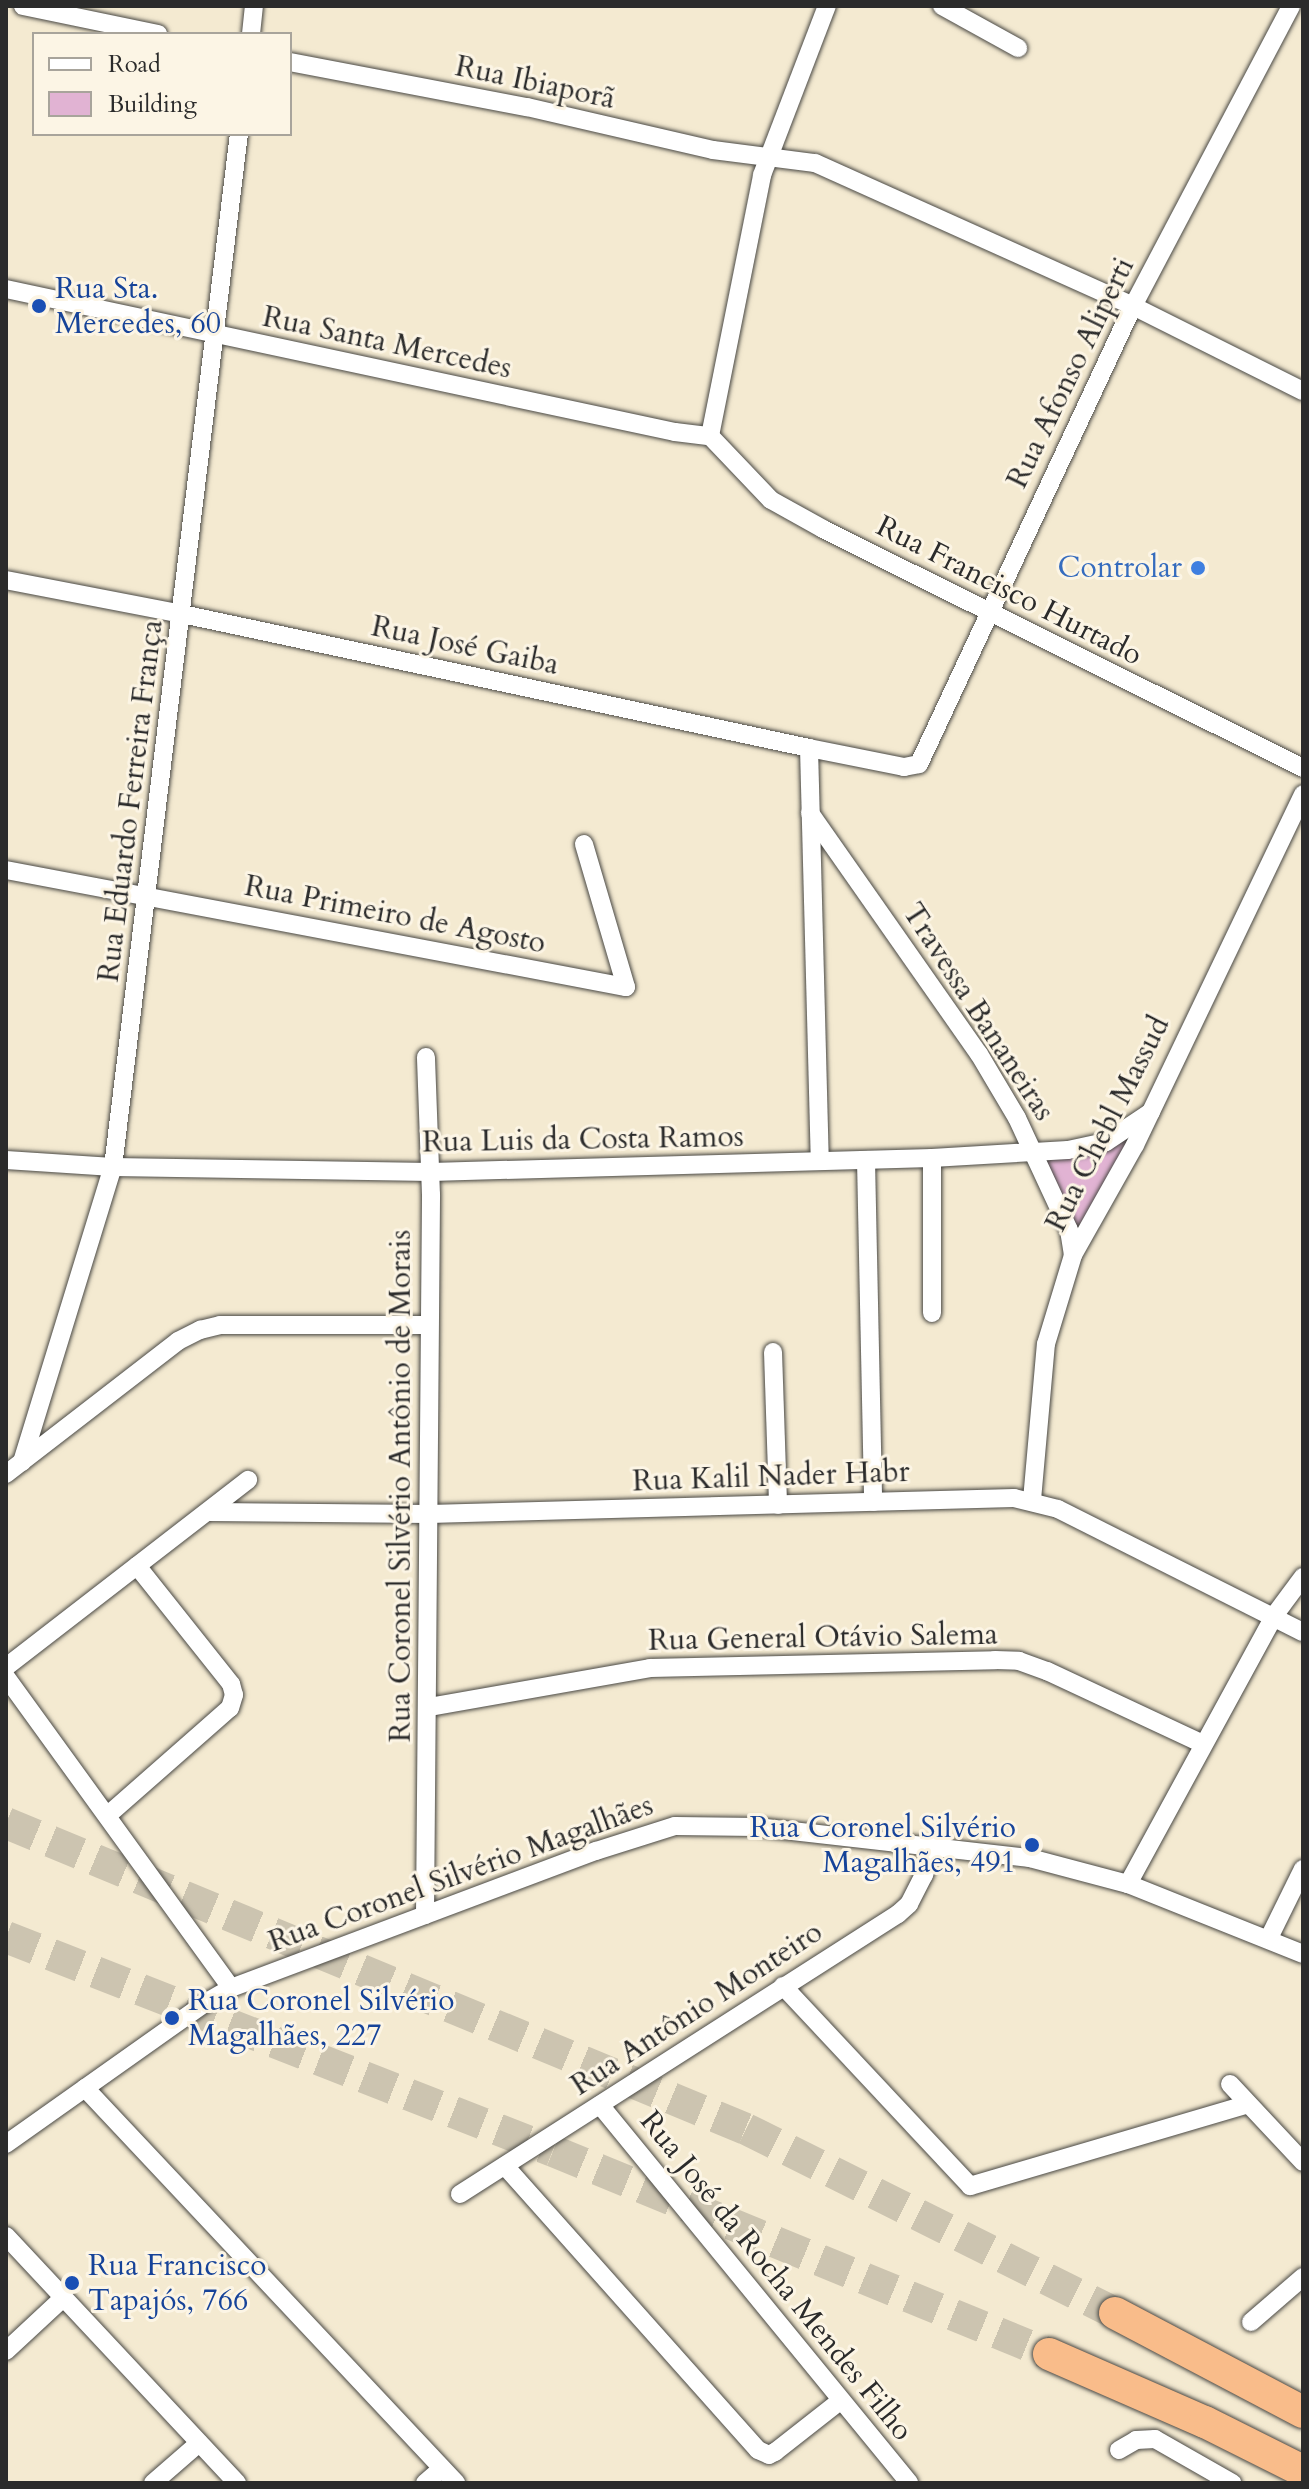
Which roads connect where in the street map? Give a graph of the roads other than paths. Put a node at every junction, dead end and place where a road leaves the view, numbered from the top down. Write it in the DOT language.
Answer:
graph roads {
  1 [pos="23,6"];
  2 [pos="254,6"];
  3 [pos="827,6"];
  4 [pos="942,6"];
  5 [pos="1291,6"];
  6 [pos="148,32"];
  7 [pos="251,32"];
  8 [pos="1018,48"];
  9 [pos="292,62"];
  10 [pos="239,136"];
  11 [pos="768,158"];
  12 [pos="6,289"];
  13 [pos="1133,306"];
  14 [pos="217,335"];
  15 [pos="1303,391"];
  16 [pos="710,436"];
  17 [pos="6,580"];
  18 [pos="988,611"];
  19 [pos="182,614"];
  20 [pos="809,748"];
  21 [pos="912,767"];
  22 [pos="1303,768"];
  23 [pos="1303,794"];
  24 [pos="810,813"];
  25 [pos="584,844"];
  26 [pos="6,870"];
  27 [pos="149,896"];
  28 [pos="426,1057"];
  29 [pos="1151,1112"];
  30 [pos="1035,1153"];
  31 [pos="932,1158"];
  32 [pos="6,1160"];
  33 [pos="866,1160"];
  34 [pos="820,1161"];
  35 [pos="113,1167"];
  36 [pos="431,1172"];
  37 [pos="1073,1255"];
  38 [pos="932,1313"];
  39 [pos="428,1325"];
  40 [pos="773,1352"];
  41 [pos="22,1462"];
  42 [pos="6,1474"];
  43 [pos="248,1480"];
  44 [pos="1032,1500"];
  45 [pos="873,1502"];
  46 [pos="778,1505"];
  47 [pos="210,1512"];
  48 [pos="429,1514"];
  49 [pos="137,1566"];
  50 [pos="1303,1577"];
  51 [pos="1274,1616"];
  52 [pos="1303,1632"];
  53 [pos="6,1667"];
  54 [pos="6,1677"];
  55 [pos="429,1707"];
  56 [pos="1203,1744"];
  57 [pos="108,1815"];
  58 [pos="933,1846"];
  59 [pos="1303,1869"];
  60 [pos="1128,1884"];
  61 [pos="425,1915"];
  62 [pos="1269,1938"];
  63 [pos="1303,1954"];
  64 [pos="783,1986"];
  65 [pos="231,1988"];
  66 [pos="1230,2084"];
  67 [pos="85,2088"];
  68 [pos="1248,2104"];
  69 [pos="600,2105"];
  70 [pos="6,2144"];
  71 [pos="1303,2162"];
  72 [pos="505,2166"];
  73 [pos="460,2194"];
  74 [pos="6,2236"];
  75 [pos="1303,2277"];
  76 [pos="63,2298"];
  77 [pos="1115,2313"];
  78 [pos="1251,2322"];
  79 [pos="6,2351"];
  80 [pos="1049,2354"];
  81 [pos="840,2401"];
  82 [pos="1303,2412"];
  83 [pos="199,2443"];
  84 [pos="1119,2450"];
  85 [pos="441,2469"];
  86 [pos="1303,2471"];
  87 [pos="153,2483"];
  88 [pos="237,2483"];
  89 [pos="425,2483"];
  90 [pos="456,2483"];
  91 [pos="909,2483"];
  92 [pos="1232,2483"];
  1 -- 6 [label="street"];
  2 -- 7 [label="street"];
  3 -- 11 [label="street"];
  4 -- 8 [label="street"];
  5 -- 13 [label="street, Rua Afonso Aliperti"];
  9 -- 11 [label="street, Rua Ibiaporã"];
  10 -- 14 [label="street, Rua Eduardo Ferreira França"];
  11 -- 13 [label="street, Rua Ibiaporã"];
  11 -- 16 [label="street"];
  12 -- 14 [label="street, Rua Santa Mercedes"];
  13 -- 15 [label="street, Rua Ibiaporã"];
  13 -- 18 [label="street, Rua Afonso Aliperti"];
  14 -- 16 [label="street, Rua Santa Mercedes"];
  14 -- 19 [label="street, Rua Eduardo Ferreira França"];
  16 -- 18 [label="street, Rua Francisco Hurtado"];
  17 -- 19 [label="street, Rua José Gaiba"];
  18 -- 21 [label="street, Rua Afonso Aliperti"];
  18 -- 22 [label="street, Rua Francisco Hurtado"];
  19 -- 20 [label="street, Rua José Gaiba"];
  19 -- 27 [label="street, Rua Eduardo Ferreira França"];
  20 -- 21 [label="street, Rua José Gaiba"];
  20 -- 24 [label="street"];
  23 -- 29 [label="street, Rua Chebl Massud"];
  24 -- 30 [label="street, Travessa Bananeiras"];
  24 -- 34 [label="street"];
  25 -- 27 [label="street, Rua Primeiro de Agosto"];
  26 -- 27 [label="street, Rua Primeiro de Agosto"];
  27 -- 35 [label="street, Rua Eduardo Ferreira França"];
  28 -- 36 [label="street, Rua Coronel Silvério Antônio de Morais"];
  29 -- 30 [label="street, Rua Luis da Costa Ramos"];
  29 -- 37 [label="street, Rua Chebl Massud"];
  30 -- 31 [label="street, Rua Luis da Costa Ramos"];
  30 -- 37 [label="street, Travessa Bananeiras"];
  31 -- 33 [label="street, Rua Luis da Costa Ramos"];
  31 -- 38 [label="street"];
  32 -- 35 [label="street, Rua Luis da Costa Ramos"];
  33 -- 34 [label="street, Rua Luis da Costa Ramos"];
  33 -- 45 [label="street"];
  34 -- 36 [label="street, Rua Luis da Costa Ramos"];
  35 -- 36 [label="street, Rua Luis da Costa Ramos"];
  35 -- 41 [label="street, Rua Eduardo Ferreira França"];
  36 -- 39 [label="street, Rua Coronel Silvério Antônio de Morais"];
  37 -- 44 [label="street, Rua Chebl Massud"];
  39 -- 41 [label="street"];
  39 -- 48 [label="street, Rua Coronel Silvério Antônio de Morais"];
  40 -- 46 [label="street"];
  41 -- 42 [label="street"];
  43 -- 47 [label="street"];
  44 -- 45 [label="street, Rua Kalil Nader Habr"];
  44 -- 51 [label="street, Rua Kalil Nader Habr"];
  45 -- 46 [label="street, Rua Kalil Nader Habr"];
  46 -- 48 [label="street, Rua Kalil Nader Habr"];
  47 -- 48 [label="street, Rua Kalil Nader Habr"];
  47 -- 49 [label="street"];
  48 -- 55 [label="street, Rua Coronel Silvério Antônio de Morais"];
  49 -- 53 [label="street"];
  49 -- 57 [label="street"];
  50 -- 51 [label="street"];
  51 -- 52 [label="street, Rua Kalil Nader Habr"];
  51 -- 56 [label="street"];
  54 -- 57 [label="street"];
  55 -- 56 [label="street, Rua General Otávio Salema"];
  55 -- 61 [label="street, Rua Coronel Silvério Antônio de Morais"];
  56 -- 60 [label="street"];
  57 -- 65 [label="street"];
  58 -- 60 [label="street, Rua Coronel Silvério Magalhães"];
  58 -- 61 [label="street, Rua Coronel Silvério Magalhães"];
  58 -- 64 [label="street, Rua Antônio Monteiro"];
  59 -- 62 [label="street"];
  60 -- 62 [label="street, Rua Coronel Silvério Magalhães"];
  61 -- 65 [label="street, Rua Coronel Silvério Magalhães"];
  62 -- 63 [label="street, Rua Coronel Silvério Magalhães"];
  64 -- 68 [label="street"];
  64 -- 69 [label="street, Rua Antônio Monteiro"];
  65 -- 67 [label="street, Rua Coronel Silvério Magalhães"];
  66 -- 68 [label="street"];
  67 -- 70 [label="street, Rua Coronel Silvério Magalhães"];
  67 -- 85 [label="street"];
  68 -- 71 [label="street"];
  69 -- 72 [label="street, Rua Antônio Monteiro"];
  69 -- 81 [label="street, Rua José da Rocha Mendes Filho"];
  72 -- 73 [label="street, Rua Antônio Monteiro"];
  72 -- 81 [label="street"];
  74 -- 76 [label="street"];
  75 -- 78 [label="street"];
  76 -- 79 [label="street"];
  76 -- 83 [label="street"];
  77 -- 82 [label="highway"];
  80 -- 86 [label="highway"];
  81 -- 91 [label="street, Rua José da Rocha Mendes Filho"];
  83 -- 87 [label="street"];
  83 -- 88 [label="street"];
  84 -- 92 [label="street"];
  85 -- 89 [label="street"];
  85 -- 90 [label="street"];
}
